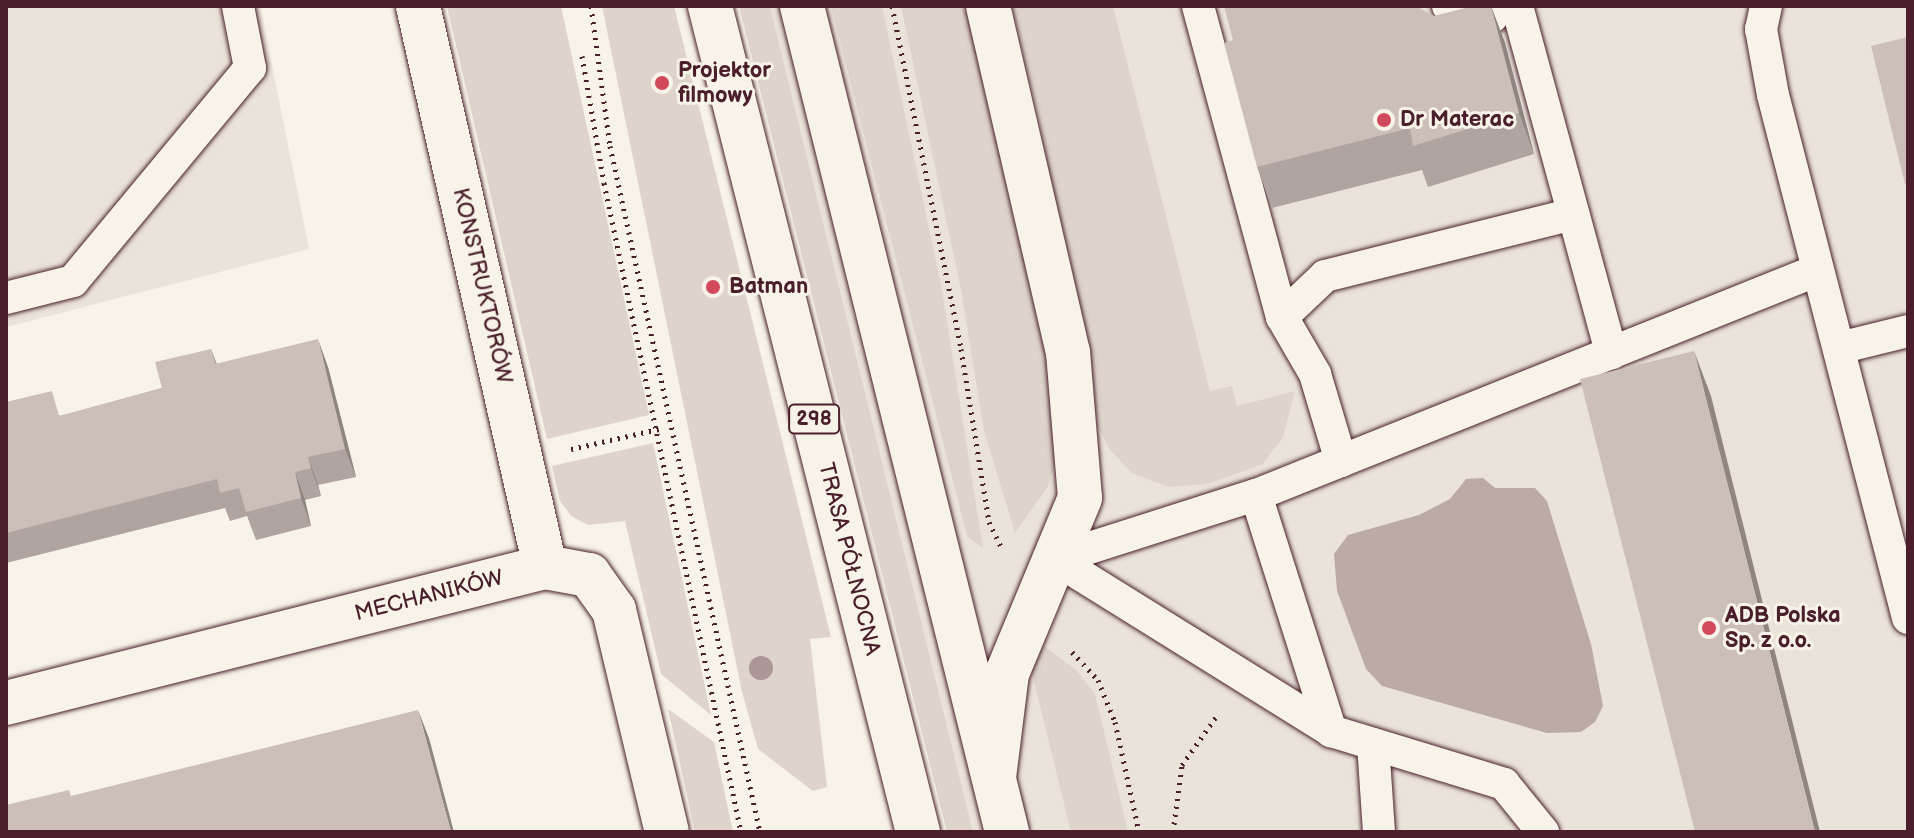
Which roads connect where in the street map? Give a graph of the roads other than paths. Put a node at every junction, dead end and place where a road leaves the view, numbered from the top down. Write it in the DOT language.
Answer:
graph roads {
  1 [pos="238,6"];
  2 [pos="418,6"];
  3 [pos="710,6"];
  4 [pos="802,6"];
  5 [pos="988,6"];
  6 [pos="1198,6"];
  7 [pos="1448,6"];
  8 [pos="1766,6"];
  9 [pos="1517,7"];
  10 [pos="1573,214"];
  11 [pos="1818,270"];
  12 [pos="6,298"];
  13 [pos="1282,317"];
  14 [pos="1908,331"];
  15 [pos="1839,348"];
  16 [pos="1611,353"];
  17 [pos="1341,461"];
  18 [pos="1256,495"];
  19 [pos="1055,559"];
  20 [pos="545,567"];
  21 [pos="1908,618"];
  22 [pos="6,703"];
  23 [pos="1331,731"];
  24 [pos="1373,744"];
  25 [pos="994,777"];
  26 [pos="667,832"];
  27 [pos="918,832"];
  28 [pos="1007,832"];
  29 [pos="1379,832"];
  30 [pos="1543,832"];
  1 -- 12 [label="lane"];
  2 -- 20 [label="street, KONSTRUKTORÓW"];
  3 -- 27 [label="street, TRASA PÓŁNOCNA / 298"];
  4 -- 25 [label="street"];
  5 -- 19 [label="street"];
  6 -- 13 [label="lane"];
  7 -- 9 [label="lane"];
  8 -- 11 [label="lane"];
  9 -- 10 [label="lane"];
  10 -- 13 [label="lane"];
  10 -- 16 [label="lane"];
  11 -- 15 [label="lane"];
  11 -- 16 [label="lane"];
  13 -- 17 [label="lane"];
  14 -- 15 [label="lane"];
  15 -- 21 [label="lane"];
  16 -- 17 [label="lane"];
  17 -- 18 [label="lane"];
  18 -- 19 [label="lane"];
  18 -- 23 [label="lane"];
  19 -- 23 [label="lane"];
  19 -- 25 [label="street"];
  20 -- 22 [label="street, MECHANIKÓW"];
  20 -- 26 [label="street, MECHANIKÓW"];
  23 -- 24 [label="lane"];
  24 -- 29 [label="lane"];
  24 -- 30 [label="lane"];
  25 -- 28 [label="street"];
}
